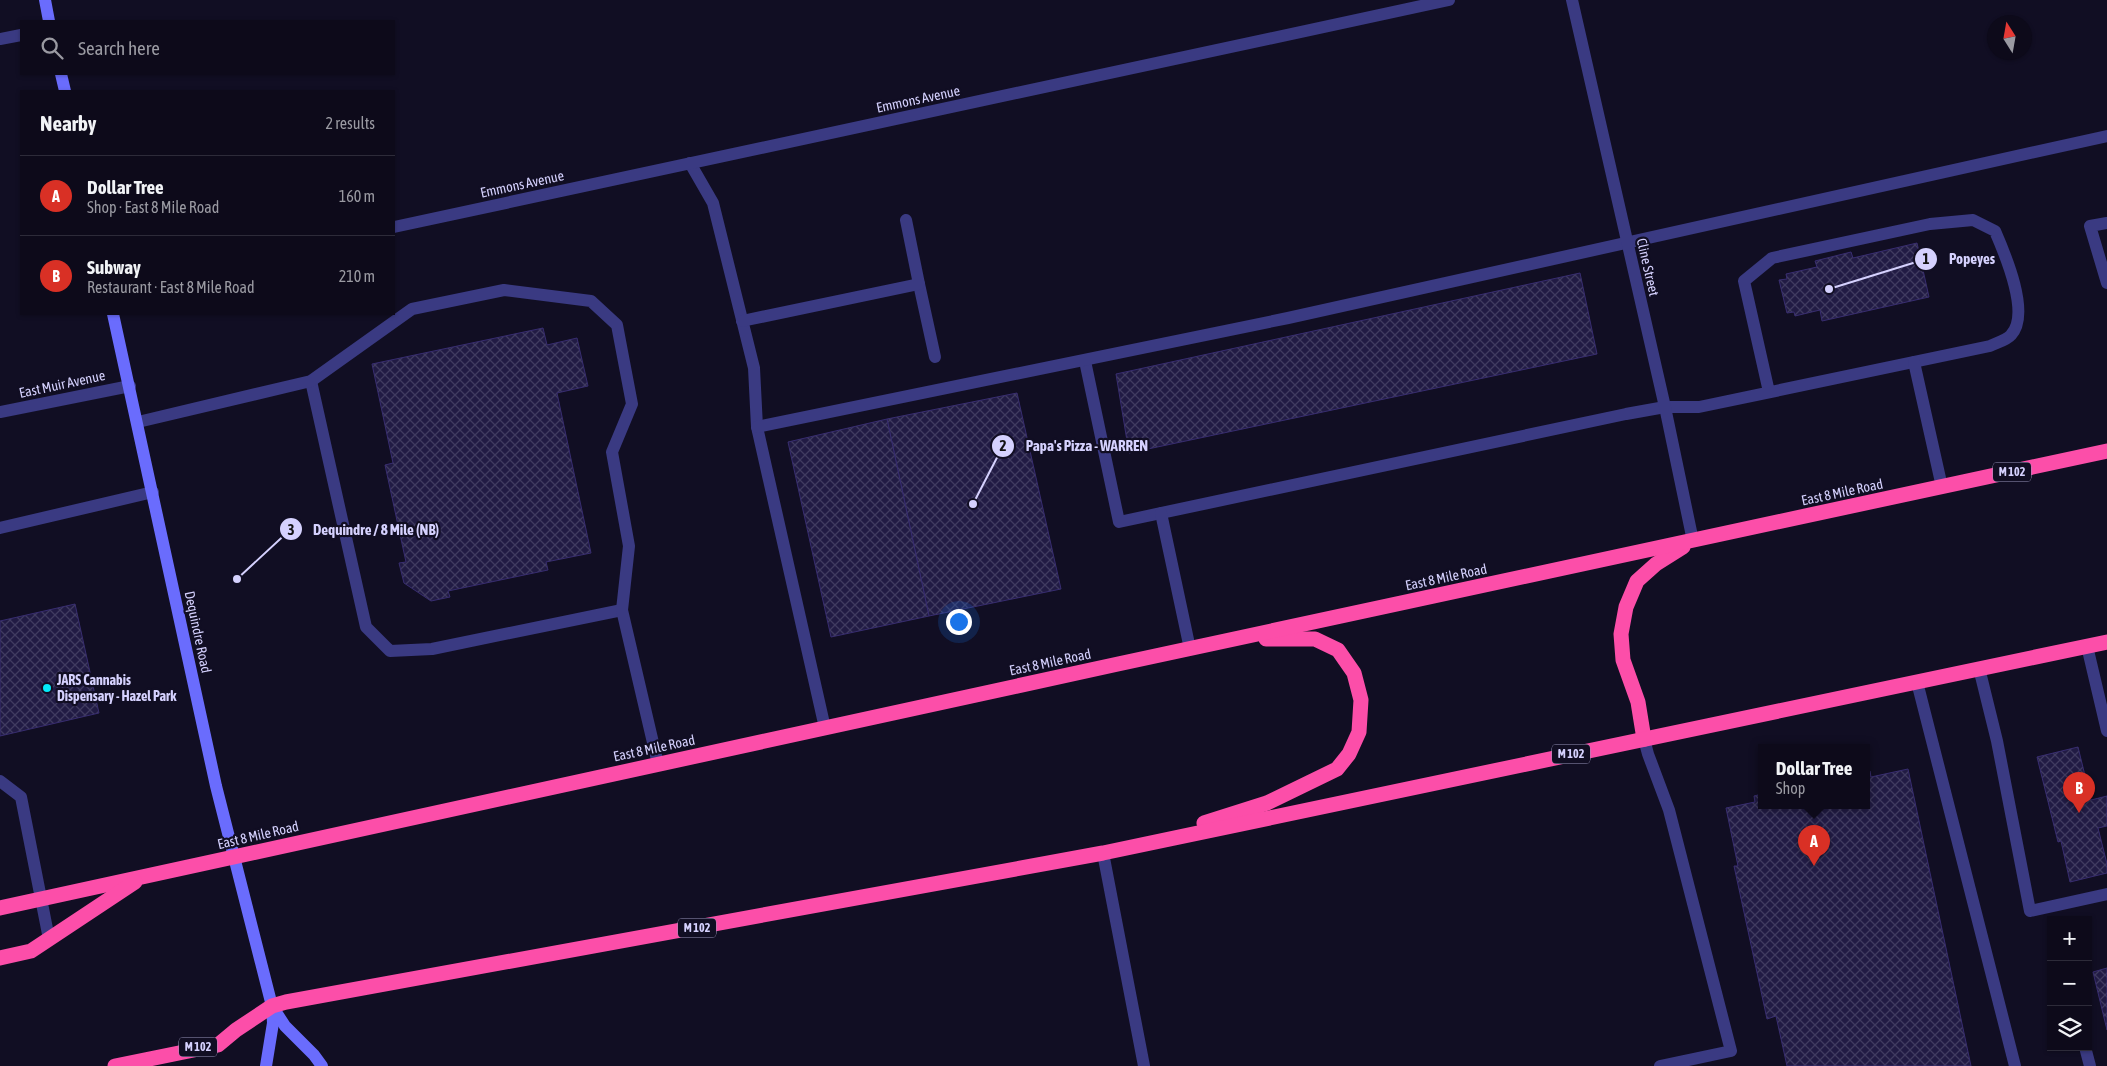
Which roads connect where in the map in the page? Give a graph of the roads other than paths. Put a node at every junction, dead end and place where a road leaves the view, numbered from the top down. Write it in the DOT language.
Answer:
graph roads {
  1 [pos="45,0"];
  2 [pos="1449,0"];
  3 [pos="1572,0"];
  4 [pos="49,20"];
  5 [pos="20,35"];
  6 [pos="0,39"];
  7 [pos="61,75"];
  8 [pos="65,90"];
  9 [pos="2107,136"];
  10 [pos="690,163"];
  11 [pos="906,220"];
  12 [pos="2107,223"];
  13 [pos="395,227"];
  14 [pos="1627,244"];
  15 [pos="2107,283"];
  16 [pos="920,284"];
  17 [pos="113,315"];
  18 [pos="742,321"];
  19 [pos="936,357"];
  20 [pos="1085,360"];
  21 [pos="1914,362"];
  22 [pos="311,381"];
  23 [pos="130,386"];
  24 [pos="1769,392"];
  25 [pos="1665,407"];
  26 [pos="0,412"];
  27 [pos="138,422"];
  28 [pos="757,427"];
  29 [pos="2107,451"];
  30 [pos="1942,487"];
  31 [pos="153,492"];
  32 [pos="1161,513"];
  33 [pos="0,528"];
  34 [pos="1693,541"];
  35 [pos="622,610"];
  36 [pos="2107,642"];
  37 [pos="2087,646"];
  38 [pos="1190,649"];
  39 [pos="1979,668"];
  40 [pos="1917,682"];
  41 [pos="824,728"];
  42 [pos="2107,731"];
  43 [pos="1644,739"];
  44 [pos="658,764"];
  45 [pos="0,781"];
  46 [pos="1122,849"];
  47 [pos="1103,853"];
  48 [pos="234,857"];
  49 [pos="143,877"];
  50 [pos="2107,894"];
  51 [pos="41,900"];
  52 [pos="0,908"];
  53 [pos="49,939"];
  54 [pos="0,958"];
  55 [pos="272,1006"];
  56 [pos="2086,1051"];
  57 [pos="147,1063"];
  58 [pos="115,1066"];
  59 [pos="266,1066"];
  60 [pos="322,1066"];
  61 [pos="1144,1066"];
  62 [pos="1660,1066"];
  63 [pos="2015,1066"];
  64 [pos="2090,1066"];
  1 -- 4 [label="main road"];
  2 -- 10 [label="street, Emmons Avenue"];
  3 -- 14 [label="street, Cline Street"];
  5 -- 6 [label="street"];
  7 -- 8 [label="main road"];
  9 -- 14 [label="street"];
  10 -- 13 [label="street, Emmons Avenue"];
  10 -- 18 [label="street"];
  11 -- 16 [label="street"];
  12 -- 15 [label="street"];
  14 -- 20 [label="street"];
  14 -- 25 [label="street, Cline Street"];
  16 -- 18 [label="street"];
  16 -- 19 [label="street"];
  17 -- 23 [label="main road, Dequindre Road"];
  18 -- 28 [label="street"];
  20 -- 28 [label="street"];
  20 -- 32 [label="street"];
  21 -- 24 [label="street"];
  21 -- 24 [label="street"];
  21 -- 30 [label="street"];
  22 -- 27 [label="street"];
  22 -- 35 [label="street"];
  22 -- 35 [label="street"];
  23 -- 26 [label="street, East Muir Avenue"];
  23 -- 27 [label="main road, Dequindre Road"];
  24 -- 25 [label="street"];
  25 -- 32 [label="street"];
  25 -- 34 [label="street, Cline Street"];
  27 -- 31 [label="main road, Dequindre Road"];
  28 -- 41 [label="street"];
  29 -- 30 [label="highway, East 8 Mile Road / M 102"];
  30 -- 34 [label="highway, East 8 Mile Road / M 102"];
  31 -- 33 [label="street"];
  31 -- 48 [label="main road, Dequindre Road"];
  32 -- 38 [label="street"];
  34 -- 38 [label="highway, East 8 Mile Road / M 102"];
  34 -- 43 [label="highway"];
  35 -- 44 [label="street"];
  36 -- 37 [label="highway, M 102"];
  37 -- 39 [label="highway, M 102"];
  37 -- 42 [label="street"];
  38 -- 41 [label="highway, East 8 Mile Road / M 102"];
  38 -- 46 [label="highway"];
  39 -- 40 [label="highway, M 102"];
  39 -- 50 [label="street"];
  40 -- 43 [label="highway, M 102"];
  40 -- 63 [label="street"];
  41 -- 44 [label="highway, East 8 Mile Road / M 102"];
  43 -- 46 [label="highway, M 102"];
  43 -- 62 [label="street"];
  44 -- 48 [label="highway, East 8 Mile Road / M 102"];
  45 -- 51 [label="street"];
  46 -- 47 [label="highway, M 102"];
  47 -- 55 [label="highway, M 102"];
  47 -- 61 [label="street"];
  48 -- 49 [label="highway, East 8 Mile Road / M 102"];
  48 -- 55 [label="main road, Dequindre Road"];
  49 -- 51 [label="highway, East 8 Mile Road / M 102"];
  49 -- 53 [label="highway"];
  51 -- 52 [label="highway, East 8 Mile Road / M 102"];
  51 -- 53 [label="street"];
  53 -- 54 [label="highway"];
  55 -- 57 [label="highway, M 102"];
  55 -- 59 [label="main road"];
  55 -- 60 [label="main road"];
  56 -- 64 [label="street"];
  57 -- 58 [label="highway, M 102"];
}
